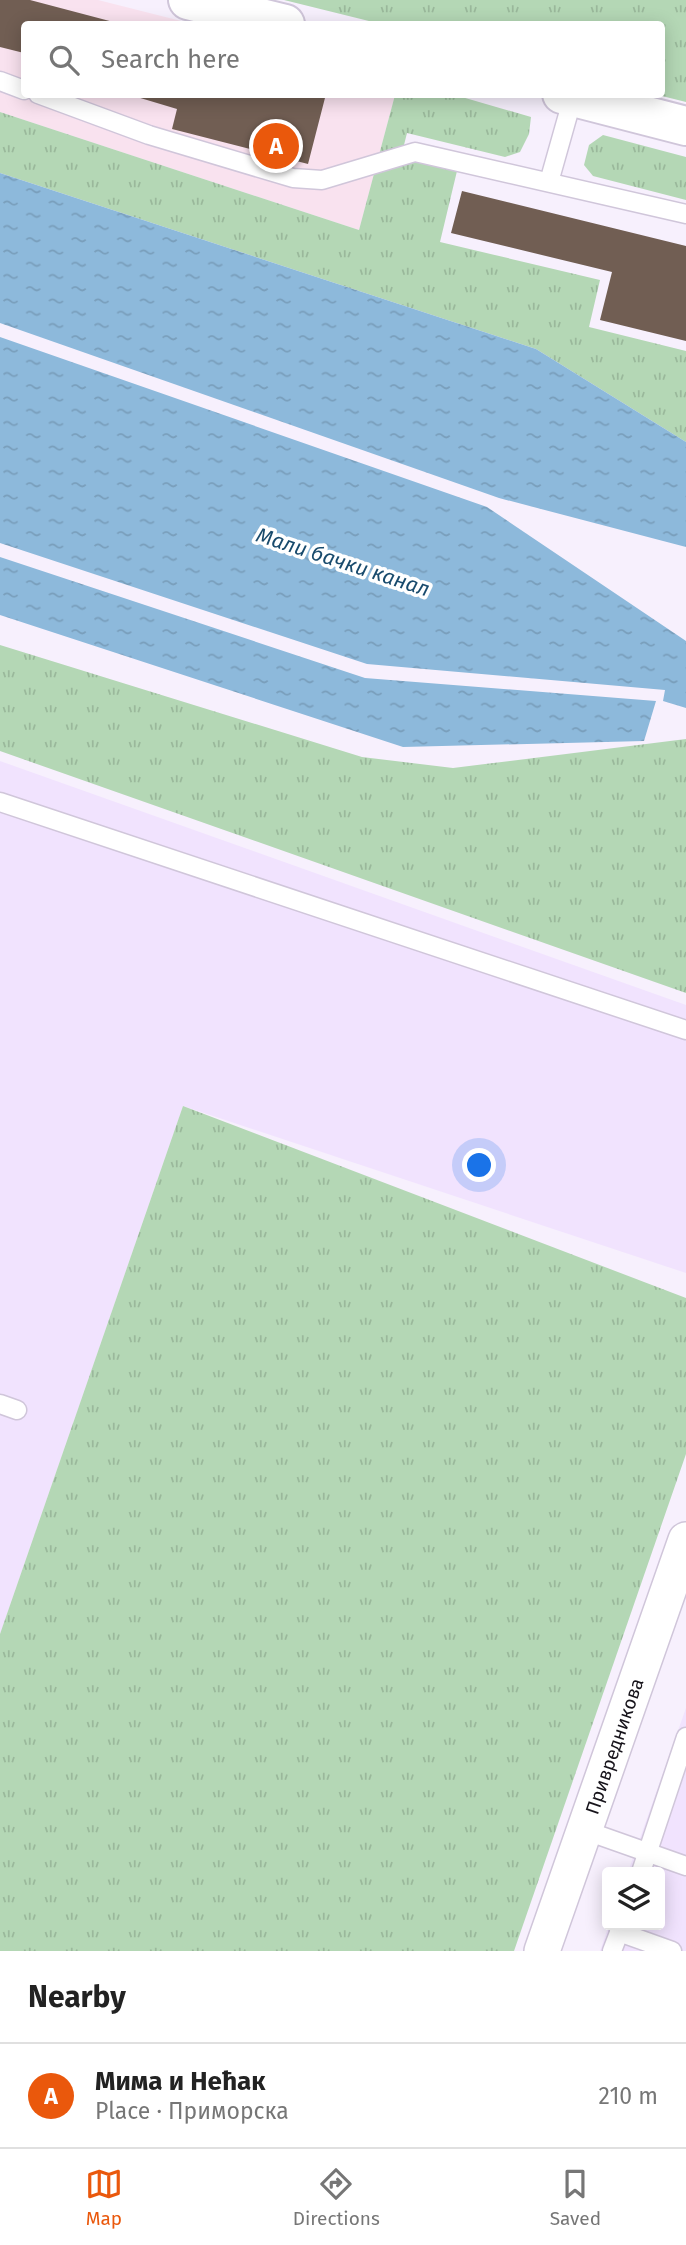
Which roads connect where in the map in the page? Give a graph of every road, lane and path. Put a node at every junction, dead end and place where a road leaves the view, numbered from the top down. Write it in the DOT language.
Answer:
graph roads {
  1 [pos="188,0"];
  2 [pos="273,21"];
  3 [pos="0,81"];
  4 [pos="21,89"];
  5 [pos="49,98"];
  6 [pos="567,98"];
  7 [pos="575,98"];
  8 [pos="686,126"];
  9 [pos="549,182"];
  10 [pos="686,214"];
  11 [pos="0,802"];
  12 [pos="686,1030"];
  13 [pos="686,1540"];
  14 [pos="686,1737"];
  15 [pos="584,1830"];
  16 [pos="649,1853"];
  17 [pos="686,1866"];
  18 [pos="643,1867"];
  19 [pos="620,1930"];
  20 [pos="622,1930"];
  21 [pos="541,1951"];
  22 [pos="612,1951"];
  23 [pos="672,1951"];
  1 -- 2 [label="street"];
  3 -- 4 [label="lane"];
  5 -- 9 [label="lane"];
  6 -- 9 [label="lane"];
  7 -- 8 [label="street"];
  9 -- 10 [label="lane"];
  11 -- 12 [label="lane"];
  13 -- 15 [label="street, Привредникова"];
  14 -- 16 [label="lane"];
  15 -- 16 [label="lane"];
  15 -- 21 [label="street, Привредникова"];
  16 -- 17 [label="lane"];
  16 -- 18 [label="lane"];
  19 -- 22 [label="lane"];
  20 -- 23 [label="lane"];
}
